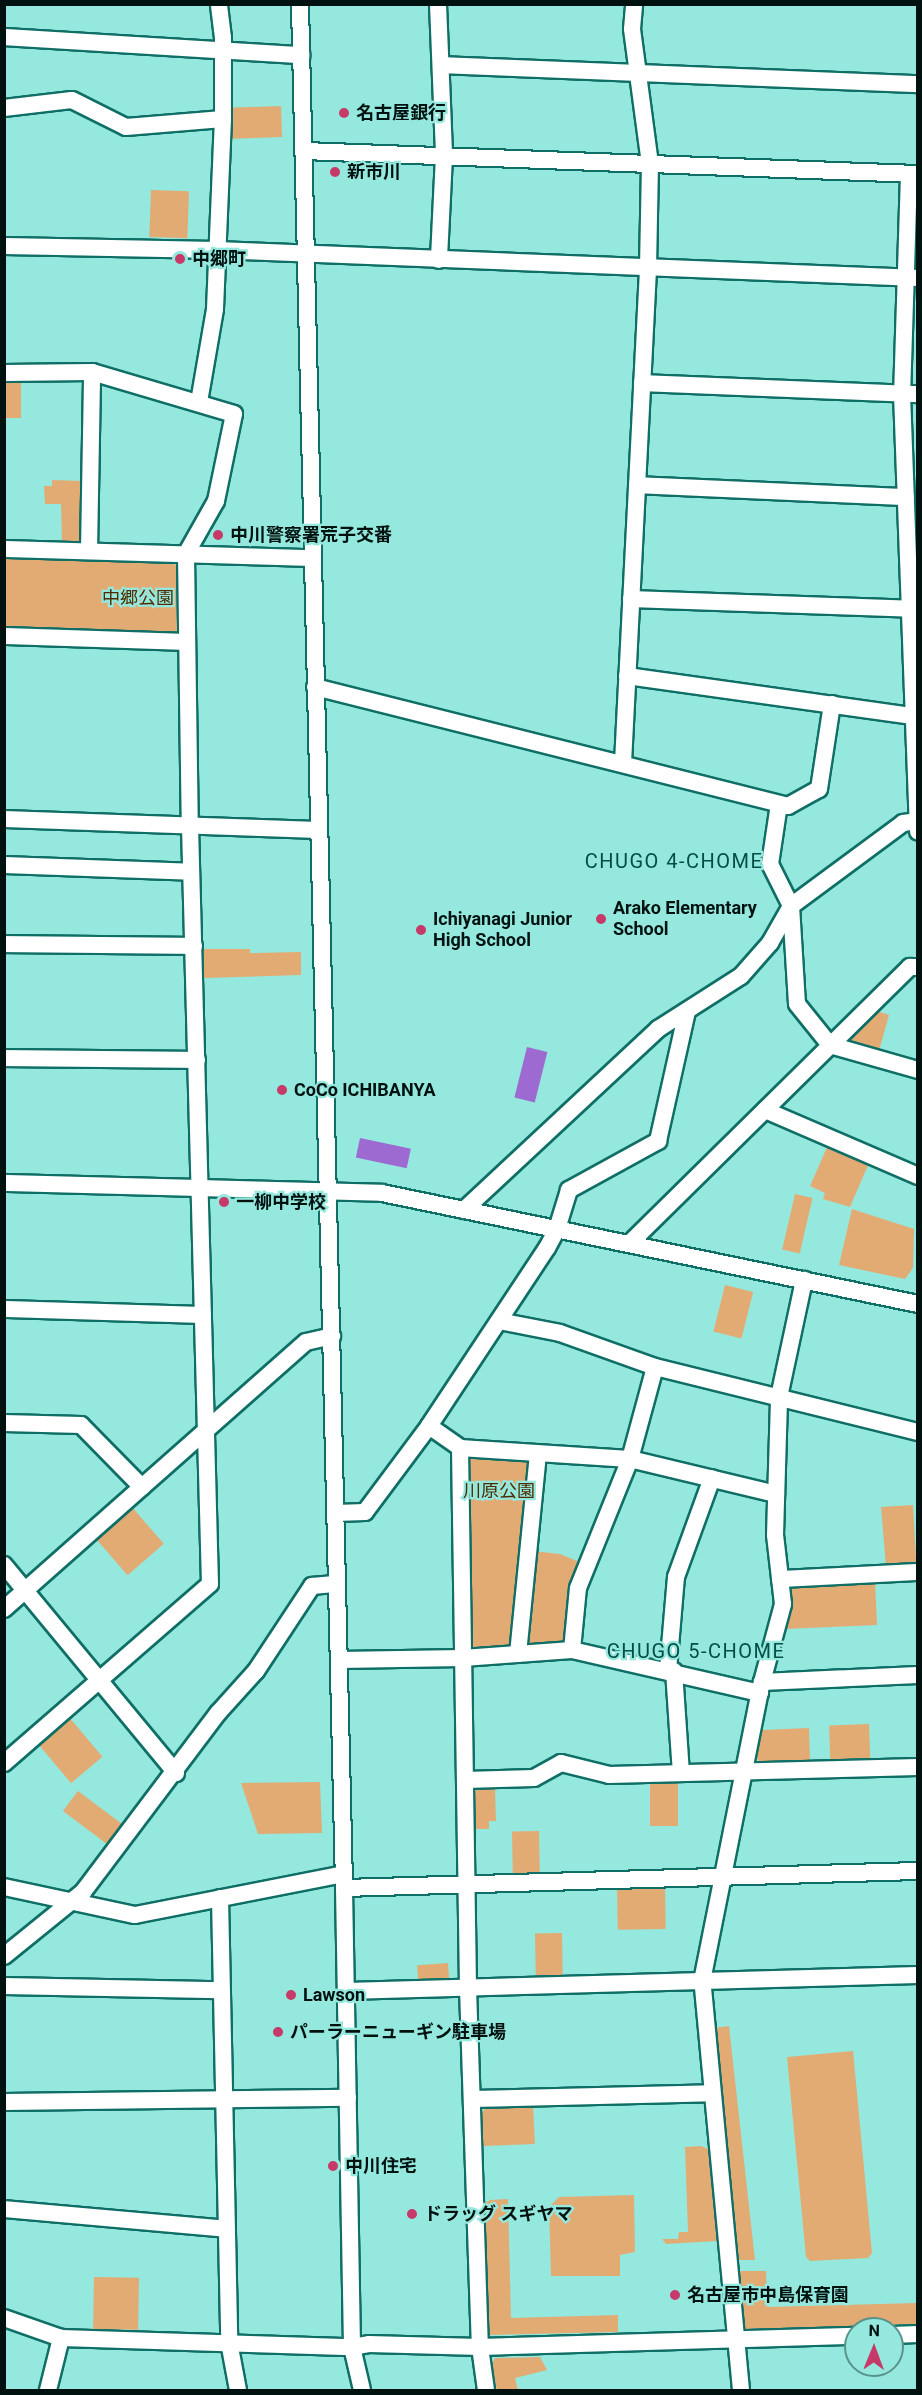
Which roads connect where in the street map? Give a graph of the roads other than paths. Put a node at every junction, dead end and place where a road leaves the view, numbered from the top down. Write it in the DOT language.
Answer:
graph roads {
  1 [pos="219,4"];
  2 [pos="300,4"];
  3 [pos="438,4"];
  4 [pos="634,4"];
  5 [pos="4,38"];
  6 [pos="223,50"];
  7 [pos="301,55"];
  8 [pos="441,65"];
  9 [pos="639,73"];
  10 [pos="918,84"];
  11 [pos="4,108"];
  12 [pos="223,119"];
  13 [pos="304,151"];
  14 [pos="444,156"];
  15 [pos="650,164"];
  16 [pos="914,174"];
  17 [pos="4,246"];
  18 [pos="217,250"];
  19 [pos="306,255"];
  20 [pos="439,260"];
  21 [pos="648,268"];
  22 [pos="912,278"];
  23 [pos="92,372"];
  24 [pos="4,373"];
  25 [pos="642,383"];
  26 [pos="910,394"];
  27 [pos="200,402"];
  28 [pos="637,485"];
  29 [pos="906,497"];
  30 [pos="4,549"];
  31 [pos="89,551"];
  32 [pos="186,554"];
  33 [pos="312,558"];
  34 [pos="631,599"];
  35 [pos="914,609"];
  36 [pos="4,636"];
  37 [pos="187,642"];
  38 [pos="627,676"];
  39 [pos="315,687"];
  40 [pos="832,704"];
  41 [pos="916,717"];
  42 [pos="622,763"];
  43 [pos="779,804"];
  44 [pos="4,819"];
  45 [pos="917,821"];
  46 [pos="190,826"];
  47 [pos="318,830"];
  48 [pos="918,832"];
  49 [pos="4,865"];
  50 [pos="191,872"];
  51 [pos="791,906"];
  52 [pos="4,944"];
  53 [pos="194,946"];
  54 [pos="918,967"];
  55 [pos="687,1011"];
  56 [pos="830,1045"];
  57 [pos="4,1058"];
  58 [pos="197,1060"];
  59 [pos="918,1070"];
  60 [pos="765,1110"];
  61 [pos="918,1176"];
  62 [pos="4,1183"];
  63 [pos="201,1187"];
  64 [pos="328,1190"];
  65 [pos="464,1210"];
  66 [pos="557,1229"];
  67 [pos="629,1244"];
  68 [pos="804,1280"];
  69 [pos="918,1304"];
  70 [pos="4,1309"];
  71 [pos="203,1315"];
  72 [pos="499,1322"];
  73 [pos="332,1336"];
  74 [pos="655,1367"];
  75 [pos="779,1397"];
  76 [pos="4,1423"];
  77 [pos="429,1426"];
  78 [pos="207,1430"];
  79 [pos="918,1432"];
  80 [pos="460,1449"];
  81 [pos="538,1455"];
  82 [pos="630,1459"];
  83 [pos="712,1478"];
  84 [pos="142,1487"];
  85 [pos="776,1494"];
  86 [pos="336,1513"];
  87 [pos="4,1565"];
  88 [pos="918,1572"];
  89 [pos="780,1580"];
  90 [pos="337,1584"];
  91 [pos="26,1591"];
  92 [pos="4,1609"];
  93 [pos="572,1650"];
  94 [pos="518,1654"];
  95 [pos="463,1658"];
  96 [pos="339,1660"];
  97 [pos="671,1671"];
  98 [pos="918,1675"];
  99 [pos="98,1680"];
  100 [pos="761,1687"];
  101 [pos="4,1763"];
  102 [pos="918,1767"];
  103 [pos="744,1772"];
  104 [pos="176,1773"];
  105 [pos="681,1773"];
  106 [pos="465,1780"];
  107 [pos="918,1871"];
  108 [pos="723,1876"];
  109 [pos="344,1881"];
  110 [pos="466,1884"];
  111 [pos="4,1887"];
  112 [pos="220,1898"];
  113 [pos="73,1901"];
  114 [pos="4,1956"];
  115 [pos="918,1975"];
  116 [pos="702,1981"];
  117 [pos="4,1986"];
  118 [pos="468,1988"];
  119 [pos="221,1990"];
  120 [pos="346,1991"];
  121 [pos="712,2093"];
  122 [pos="348,2098"];
  123 [pos="223,2099"];
  124 [pos="472,2099"];
  125 [pos="4,2102"];
  126 [pos="4,2209"];
  127 [pos="226,2229"];
  128 [pos="4,2318"];
  129 [pos="844,2336"];
  130 [pos="61,2338"];
  131 [pos="736,2339"];
  132 [pos="229,2342"];
  133 [pos="480,2347"];
  134 [pos="352,2348"];
  135 [pos="48,2391"];
  136 [pos="238,2391"];
  137 [pos="362,2391"];
  138 [pos="486,2391"];
  139 [pos="741,2391"];
  1 -- 6 [label="street"];
  2 -- 7 [label="street"];
  3 -- 8 [label="street"];
  4 -- 9 [label="street"];
  5 -- 6 [label="street"];
  6 -- 7 [label="street"];
  6 -- 12 [label="street"];
  7 -- 13 [label="street"];
  8 -- 9 [label="street"];
  8 -- 14 [label="street"];
  9 -- 10 [label="street"];
  9 -- 15 [label="street"];
  11 -- 12 [label="street"];
  12 -- 18 [label="street"];
  13 -- 14 [label="street"];
  13 -- 19 [label="street"];
  14 -- 15 [label="street"];
  14 -- 20 [label="street"];
  15 -- 16 [label="street"];
  15 -- 21 [label="street"];
  16 -- 22 [label="street"];
  17 -- 18 [label="street"];
  18 -- 19 [label="street"];
  18 -- 27 [label="street"];
  19 -- 20 [label="street"];
  19 -- 33 [label="street"];
  20 -- 21 [label="street"];
  21 -- 22 [label="street"];
  21 -- 25 [label="street"];
  22 -- 26 [label="street"];
  23 -- 24 [label="street"];
  23 -- 27 [label="street"];
  23 -- 31 [label="street"];
  25 -- 26 [label="street"];
  25 -- 28 [label="street"];
  26 -- 29 [label="street"];
  27 -- 32 [label="street"];
  28 -- 29 [label="street"];
  28 -- 34 [label="street"];
  29 -- 35 [label="street"];
  30 -- 31 [label="street"];
  31 -- 32 [label="street"];
  32 -- 33 [label="street"];
  32 -- 37 [label="street"];
  33 -- 39 [label="street"];
  34 -- 35 [label="street"];
  34 -- 38 [label="street"];
  35 -- 41 [label="street"];
  36 -- 37 [label="street"];
  37 -- 46 [label="street"];
  38 -- 40 [label="street"];
  38 -- 42 [label="street"];
  39 -- 42 [label="street"];
  39 -- 47 [label="street"];
  40 -- 41 [label="street"];
  40 -- 43 [label="street"];
  41 -- 45 [label="street"];
  42 -- 43 [label="street"];
  43 -- 51 [label="street"];
  44 -- 46 [label="street"];
  45 -- 48 [label="street"];
  45 -- 51 [label="street"];
  46 -- 47 [label="street"];
  46 -- 50 [label="street"];
  47 -- 64 [label="street"];
  49 -- 50 [label="street"];
  50 -- 53 [label="street"];
  51 -- 55 [label="street"];
  51 -- 56 [label="street"];
  52 -- 53 [label="street"];
  53 -- 58 [label="street"];
  54 -- 56 [label="street"];
  55 -- 65 [label="street"];
  55 -- 66 [label="street"];
  56 -- 59 [label="street"];
  56 -- 60 [label="street"];
  57 -- 58 [label="street"];
  58 -- 63 [label="street"];
  60 -- 61 [label="street"];
  60 -- 67 [label="street"];
  62 -- 63 [label="street"];
  63 -- 64 [label="street"];
  63 -- 71 [label="street"];
  64 -- 65 [label="street"];
  64 -- 73 [label="street"];
  65 -- 66 [label="street"];
  66 -- 67 [label="street"];
  66 -- 72 [label="street"];
  67 -- 68 [label="street"];
  68 -- 69 [label="street"];
  68 -- 75 [label="street"];
  70 -- 71 [label="street"];
  71 -- 78 [label="street"];
  72 -- 74 [label="street"];
  72 -- 77 [label="street"];
  73 -- 78 [label="street"];
  73 -- 86 [label="street"];
  74 -- 75 [label="street"];
  74 -- 82 [label="street"];
  75 -- 79 [label="street"];
  75 -- 85 [label="street"];
  76 -- 84 [label="street"];
  77 -- 80 [label="street"];
  77 -- 86 [label="street"];
  78 -- 84 [label="street"];
  78 -- 99 [label="street"];
  80 -- 81 [label="street"];
  80 -- 95 [label="street"];
  81 -- 82 [label="street"];
  81 -- 94 [label="street"];
  82 -- 83 [label="street"];
  82 -- 93 [label="street"];
  83 -- 85 [label="street"];
  83 -- 97 [label="street"];
  84 -- 91 [label="street"];
  85 -- 89 [label="street"];
  86 -- 90 [label="street"];
  87 -- 91 [label="street"];
  88 -- 89 [label="street"];
  89 -- 100 [label="street"];
  90 -- 96 [label="street"];
  90 -- 104 [label="street"];
  91 -- 92 [label="street"];
  91 -- 99 [label="street"];
  93 -- 94 [label="street"];
  93 -- 97 [label="street"];
  94 -- 95 [label="street"];
  95 -- 96 [label="street"];
  95 -- 106 [label="street"];
  96 -- 109 [label="street"];
  97 -- 100 [label="street"];
  97 -- 105 [label="street"];
  98 -- 100 [label="street"];
  99 -- 101 [label="street"];
  99 -- 104 [label="street"];
  100 -- 103 [label="street"];
  102 -- 103 [label="street"];
  103 -- 105 [label="street"];
  103 -- 108 [label="street"];
  104 -- 113 [label="street"];
  105 -- 106 [label="street"];
  106 -- 110 [label="street"];
  107 -- 108 [label="street"];
  108 -- 110 [label="street"];
  108 -- 116 [label="street"];
  109 -- 110 [label="street"];
  109 -- 112 [label="street"];
  109 -- 120 [label="street"];
  110 -- 118 [label="street"];
  111 -- 113 [label="street"];
  112 -- 113 [label="street"];
  112 -- 119 [label="street"];
  113 -- 114 [label="street"];
  115 -- 116 [label="street"];
  116 -- 118 [label="street"];
  116 -- 121 [label="street"];
  117 -- 119 [label="street"];
  118 -- 120 [label="street"];
  118 -- 124 [label="street"];
  119 -- 123 [label="street"];
  120 -- 122 [label="street"];
  121 -- 124 [label="street"];
  121 -- 131 [label="street"];
  122 -- 123 [label="street"];
  122 -- 134 [label="street"];
  123 -- 125 [label="street"];
  123 -- 127 [label="street"];
  124 -- 133 [label="street"];
  126 -- 127 [label="street"];
  127 -- 132 [label="street"];
  128 -- 130 [label="street"];
  129 -- 131 [label="street"];
  130 -- 132 [label="street"];
  130 -- 135 [label="street"];
  131 -- 133 [label="street"];
  131 -- 139 [label="street"];
  132 -- 134 [label="street"];
  132 -- 136 [label="street"];
  133 -- 134 [label="street"];
  133 -- 138 [label="street"];
  134 -- 137 [label="street"];
}
